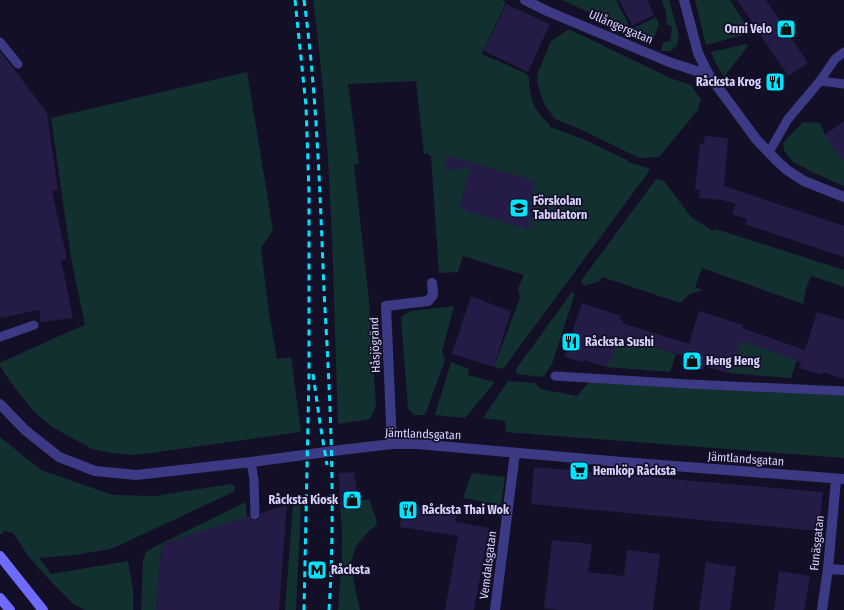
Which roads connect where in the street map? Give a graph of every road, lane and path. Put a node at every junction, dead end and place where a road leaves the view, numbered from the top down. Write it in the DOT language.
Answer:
graph roads {
  1 [pos="525,0"];
  2 [pos="684,0"];
  3 [pos="0,42"];
  4 [pos="844,52"];
  5 [pos="18,64"];
  6 [pos="709,75"];
  7 [pos="820,81"];
  8 [pos="844,84"];
  9 [pos="769,152"];
  10 [pos="844,197"];
  11 [pos="432,283"];
  12 [pos="34,325"];
  13 [pos="0,338"];
  14 [pos="555,376"];
  15 [pos="844,391"];
  16 [pos="0,404"];
  17 [pos="392,444"];
  18 [pos="515,452"];
  19 [pos="250,462"];
  20 [pos="840,479"];
  21 [pos="255,515"];
  22 [pos="0,556"];
  23 [pos="828,569"];
  24 [pos="844,570"];
  25 [pos="0,598"];
  26 [pos="10,610"];
  27 [pos="43,610"];
  28 [pos="495,610"];
  29 [pos="822,610"];
  1 -- 6 [label="street, Ullångergatan"];
  2 -- 6 [label="street"];
  3 -- 5 [label="lane"];
  4 -- 7 [label="lane"];
  6 -- 9 [label="street"];
  7 -- 8 [label="lane"];
  7 -- 9 [label="lane"];
  9 -- 10 [label="street"];
  11 -- 17 [label="street, Håsjögränd"];
  12 -- 13 [label="lane"];
  14 -- 15 [label="lane"];
  16 -- 19 [label="street, Jämtlandsgatan"];
  17 -- 18 [label="street, Jämtlandsgatan"];
  17 -- 19 [label="street, Jämtlandsgatan"];
  18 -- 20 [label="street, Jämtlandsgatan"];
  18 -- 28 [label="street, Vemdalsgatan"];
  19 -- 21 [label="lane"];
  20 -- 23 [label="street, Funäsgatan"];
  22 -- 27 [label="main road"];
  23 -- 24 [label="street"];
  23 -- 29 [label="street, Funäsgatan"];
  25 -- 26 [label="main road"];
}
